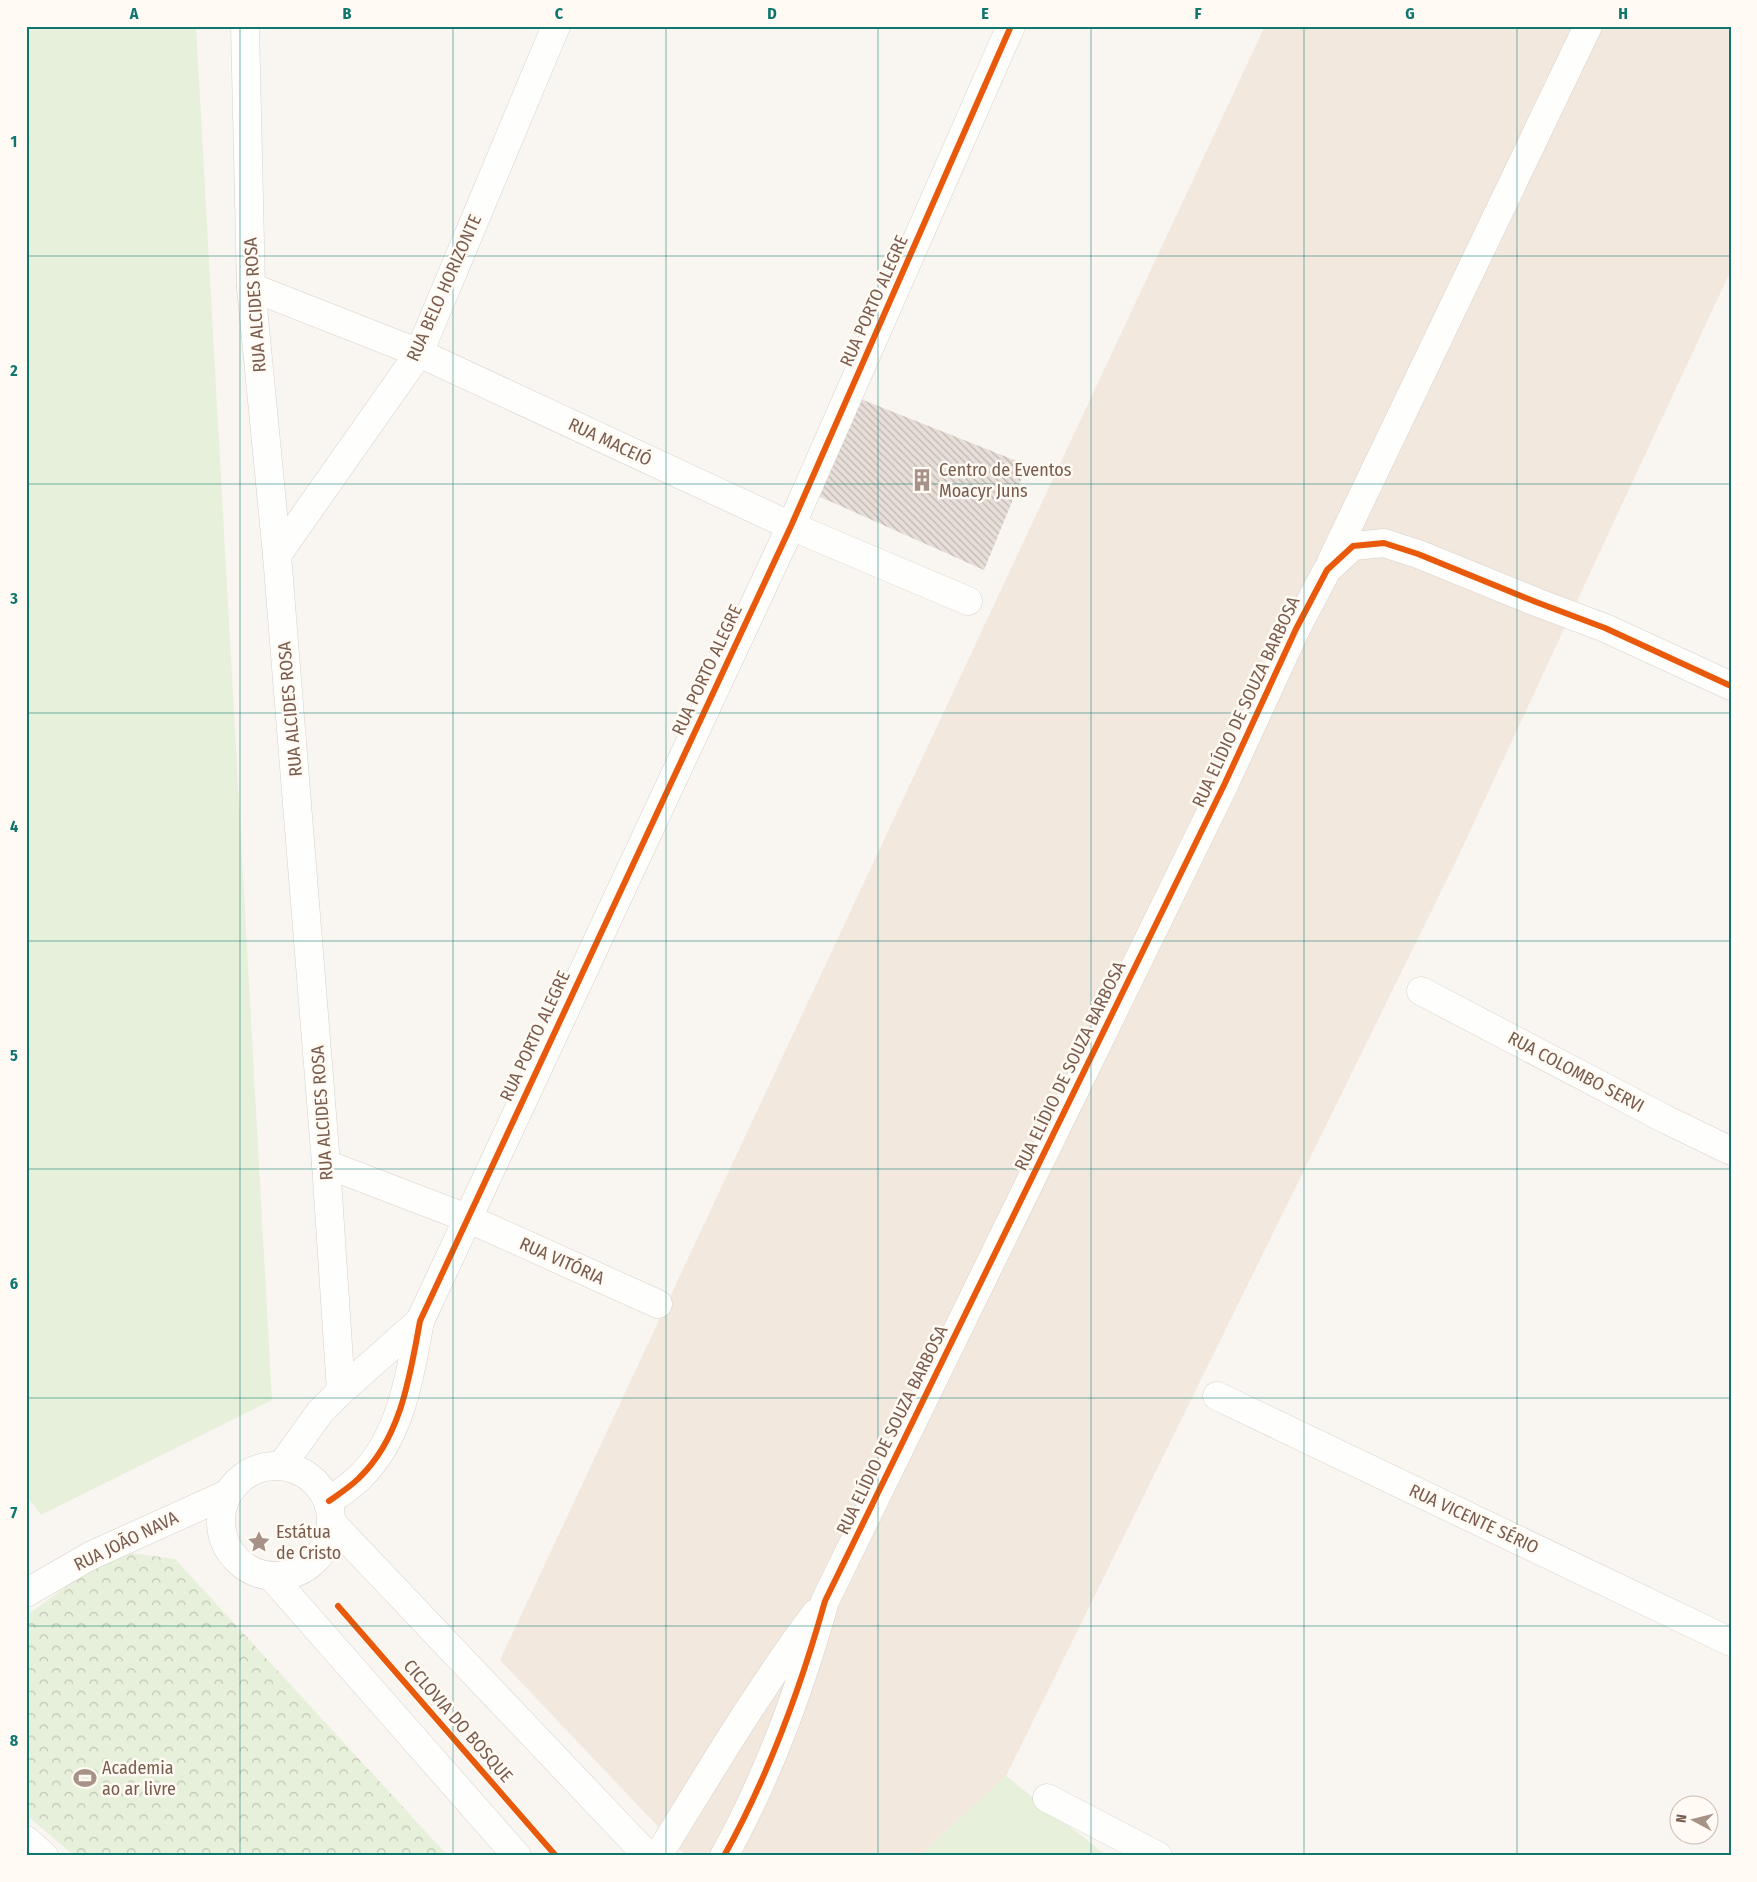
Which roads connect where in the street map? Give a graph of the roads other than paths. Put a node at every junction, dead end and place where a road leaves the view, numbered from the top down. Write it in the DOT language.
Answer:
graph roads {
  1 [pos="245,26"];
  2 [pos="556,26"];
  3 [pos="1011,26"];
  4 [pos="1588,26"];
  5 [pos="252,286"];
  6 [pos="419,353"];
  7 [pos="791,526"];
  8 [pos="277,555"];
  9 [pos="1327,570"];
  10 [pos="968,601"];
  11 [pos="1731,686"];
  12 [pos="1421,991"];
  13 [pos="1731,1151"];
  14 [pos="326,1164"];
  15 [pos="467,1218"];
  16 [pos="658,1304"];
  17 [pos="420,1321"];
  18 [pos="341,1391"];
  19 [pos="1217,1396"];
  20 [pos="282,1465"];
  21 [pos="227,1494"];
  22 [pos="330,1512"];
  23 [pos="272,1577"];
  24 [pos="26,1593"];
  25 [pos="825,1602"];
  26 [pos="1731,1642"];
  27 [pos="746,1712"];
  28 [pos="782,1736"];
  29 [pos="1047,1798"];
  30 [pos="26,1840"];
  31 [pos="44,1856"];
  32 [pos="517,1856"];
  33 [pos="648,1856"];
  34 [pos="658,1856"];
  35 [pos="724,1856"];
  36 [pos="1158,1856"];
  1 -- 5 [label="street, RUA ALCIDES ROSA"];
  2 -- 6 [label="street, RUA BELO HORIZONTE"];
  3 -- 7 [label="street, RUA PORTO ALEGRE"];
  4 -- 9 [label="street"];
  5 -- 6 [label="street, RUA MACEIÓ"];
  5 -- 8 [label="street, RUA ALCIDES ROSA"];
  6 -- 7 [label="street, RUA MACEIÓ"];
  6 -- 8 [label="street, RUA BELO HORIZONTE"];
  7 -- 10 [label="street, RUA MACEIÓ"];
  7 -- 15 [label="street, RUA PORTO ALEGRE"];
  8 -- 14 [label="street, RUA ALCIDES ROSA"];
  9 -- 11 [label="street, RUA ELÍDIO DE SOUZA BARBOSA"];
  9 -- 25 [label="street, RUA ELÍDIO DE SOUZA BARBOSA"];
  12 -- 13 [label="street, RUA COLOMBO SERVI"];
  14 -- 15 [label="street, RUA VITÓRIA"];
  14 -- 18 [label="street, RUA ALCIDES ROSA"];
  15 -- 16 [label="street, RUA VITÓRIA"];
  15 -- 17 [label="street, RUA PORTO ALEGRE"];
  17 -- 18 [label="street"];
  17 -- 22 [label="street"];
  18 -- 20 [label="street"];
  19 -- 26 [label="street, RUA VICENTE SÉRIO"];
  20 -- 21 [label="street"];
  20 -- 22 [label="street"];
  21 -- 23 [label="street"];
  21 -- 24 [label="street, RUA JOÃO NAVA"];
  22 -- 23 [label="street"];
  22 -- 33 [label="street"];
  23 -- 32 [label="street"];
  25 -- 27 [label="street, RUA ELÍDIO DE SOUZA BARBOSA"];
  25 -- 28 [label="street, RUA ELÍDIO DE SOUZA BARBOSA"];
  27 -- 28 [label="street"];
  27 -- 34 [label="street, RUA ELÍDIO DE SOUZA BARBOSA"];
  28 -- 35 [label="street, RUA ELÍDIO DE SOUZA BARBOSA"];
  29 -- 36 [label="street"];
  30 -- 31 [label="street"];
}
